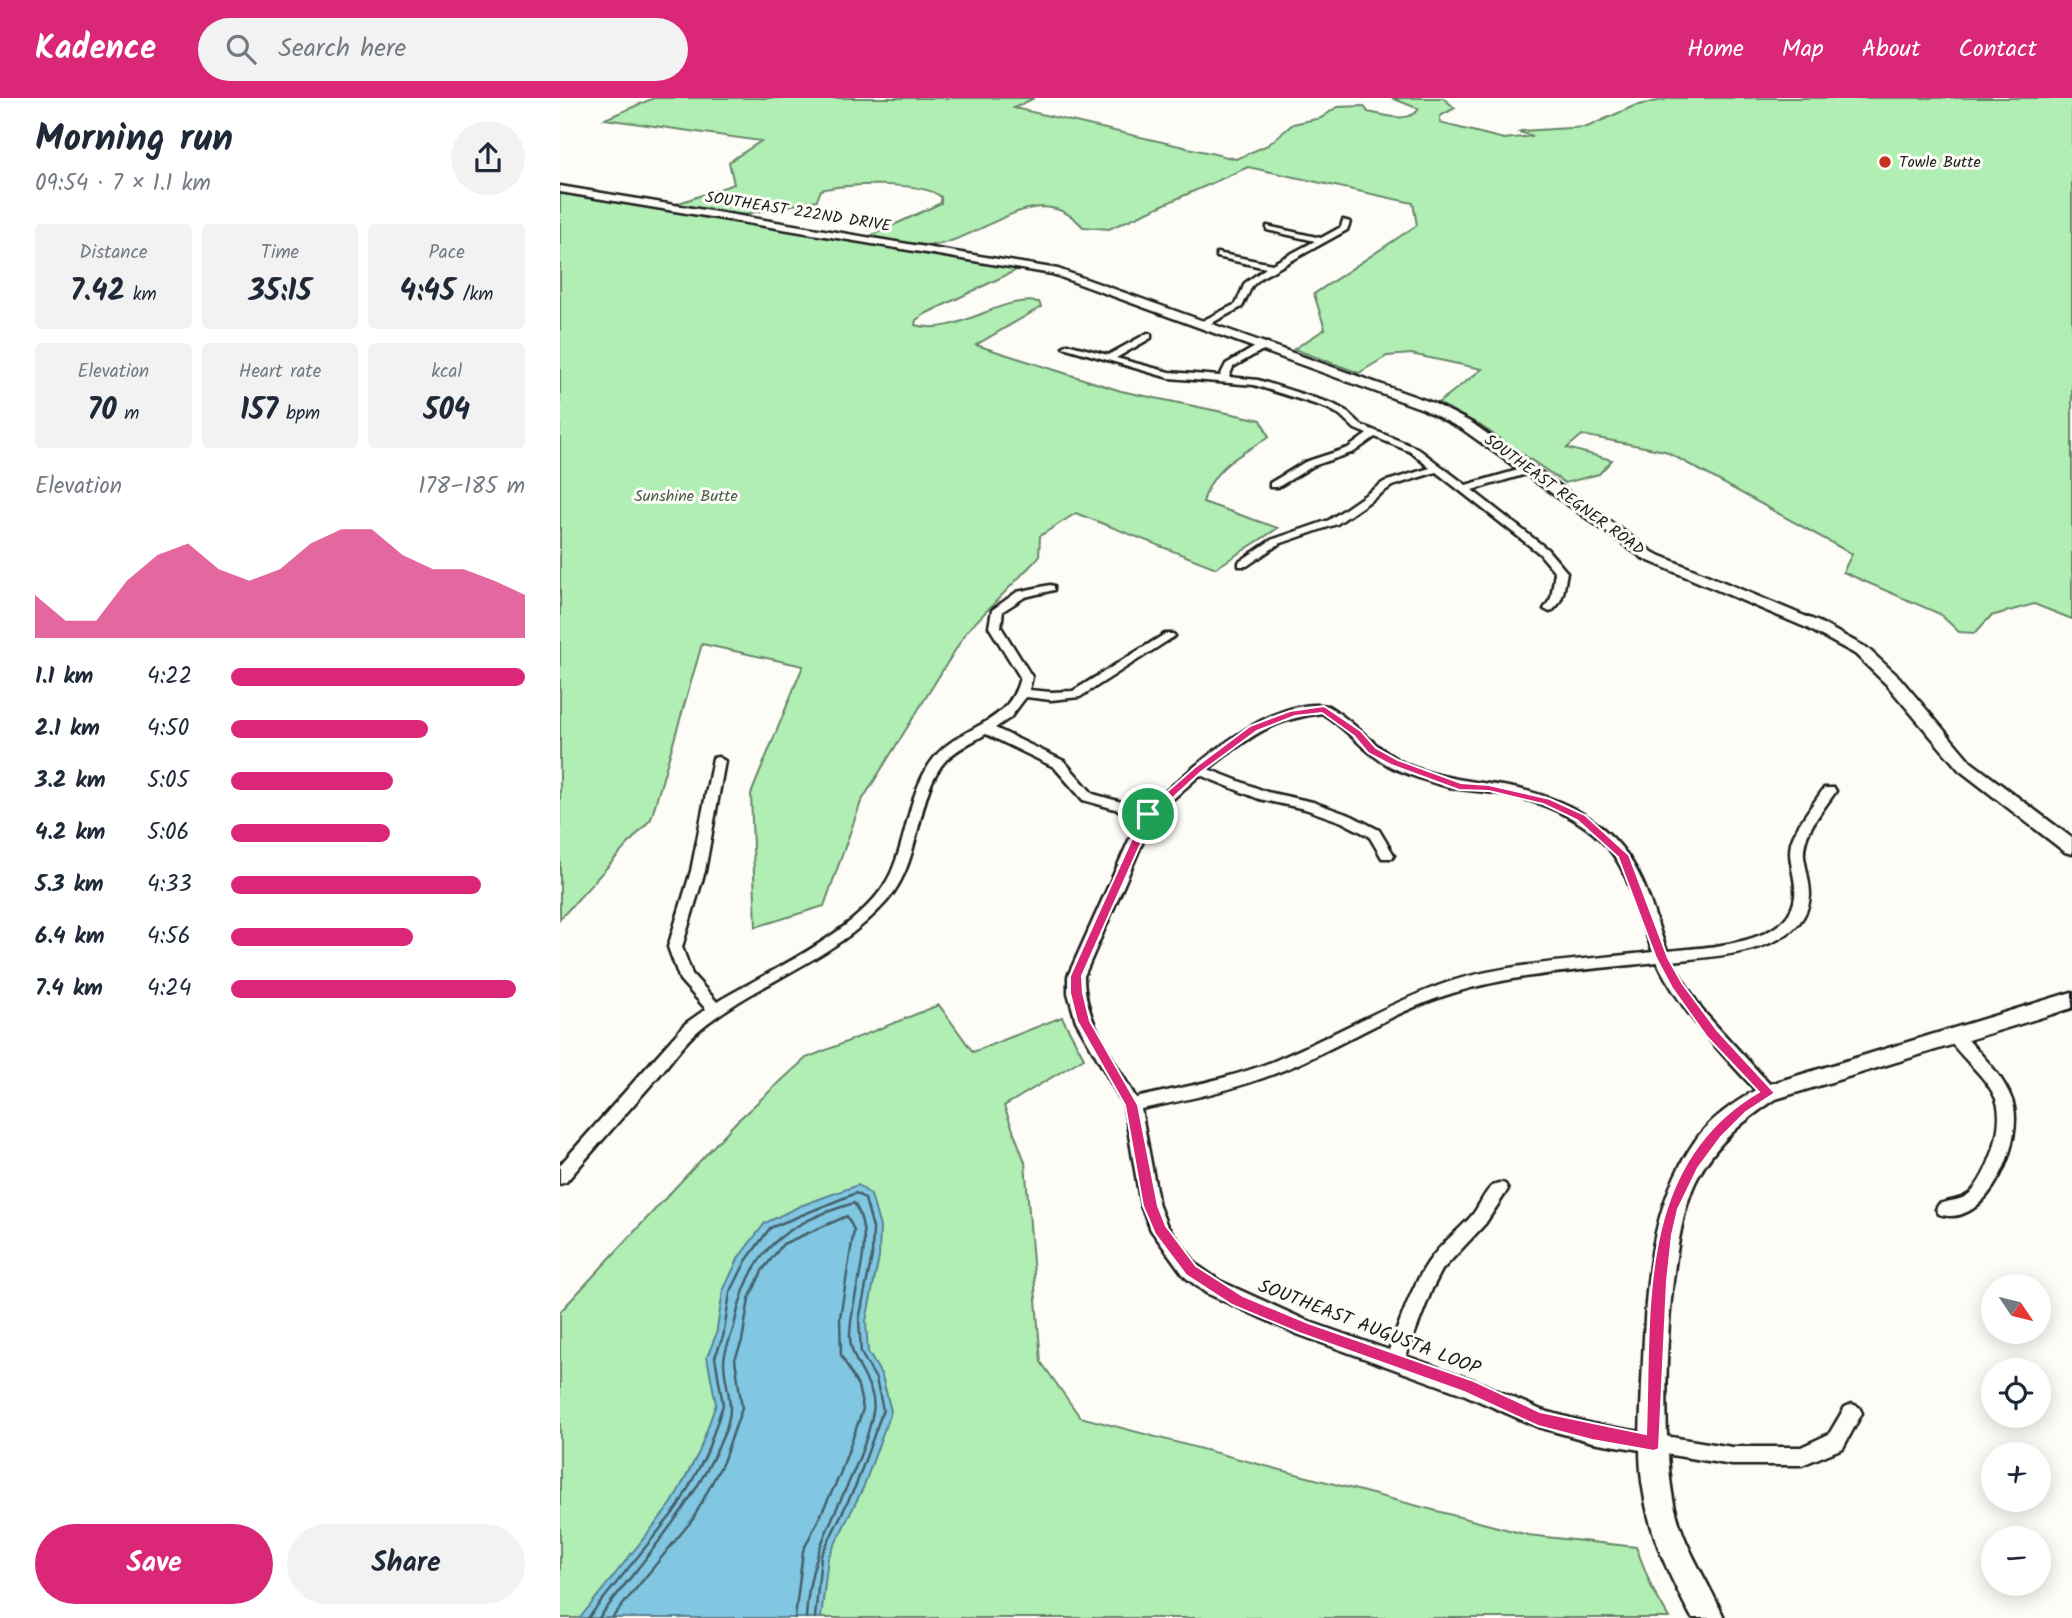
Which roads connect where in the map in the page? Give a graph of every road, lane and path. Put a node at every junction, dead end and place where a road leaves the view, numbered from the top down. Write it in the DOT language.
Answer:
graph roads {
  1 [pos="560,189"];
  2 [pos="1346,222"];
  3 [pos="1270,228"];
  4 [pos="1322,240"];
  5 [pos="1220,255"];
  6 [pos="1031,265"];
  7 [pos="1273,267"];
  8 [pos="1205,323"];
  9 [pos="1148,336"];
  10 [pos="1265,345"];
  11 [pos="1067,347"];
  12 [pos="1108,359"];
  13 [pos="1224,378"];
  14 [pos="1373,434"];
  15 [pos="1437,469"];
  16 [pos="1529,470"];
  17 [pos="1274,485"];
  18 [pos="1464,489"];
  19 [pos="1244,564"];
  20 [pos="1050,588"];
  21 [pos="1550,609"];
  22 [pos="1169,636"];
  23 [pos="1023,693"];
  24 [pos="984,728"];
  25 [pos="718,761"];
  26 [pos="1198,770"];
  27 [pos="1829,791"];
  28 [pos="1148,814"];
  29 [pos="2072,848"];
  30 [pos="1387,855"];
  31 [pos="1662,958"];
  32 [pos="2072,1000"];
  33 [pos="716,1009"];
  34 [pos="1954,1035"];
  35 [pos="1768,1093"];
  36 [pos="1132,1105"];
  37 [pos="560,1177"];
  38 [pos="1499,1189"];
  39 [pos="1945,1209"];
  40 [pos="1395,1359"];
  41 [pos="1852,1413"];
  42 [pos="1654,1443"];
  43 [pos="1709,1618"];
  1 -- 6 [label="main road, SOUTHEAST 222ND DRIVE"];
  2 -- 4 [label="street"];
  3 -- 4 [label="street"];
  4 -- 7 [label="street"];
  5 -- 7 [label="street"];
  6 -- 8 [label="main road, SOUTHEAST REGNER ROAD"];
  7 -- 8 [label="street"];
  8 -- 10 [label="main road, SOUTHEAST REGNER ROAD"];
  9 -- 12 [label="street"];
  10 -- 13 [label="street"];
  10 -- 16 [label="main road, SOUTHEAST REGNER ROAD"];
  11 -- 12 [label="street"];
  12 -- 13 [label="street"];
  13 -- 14 [label="street"];
  14 -- 15 [label="street"];
  14 -- 17 [label="street"];
  15 -- 18 [label="street"];
  15 -- 19 [label="street"];
  16 -- 18 [label="street"];
  16 -- 29 [label="main road, SOUTHEAST REGNER ROAD"];
  18 -- 21 [label="street"];
  20 -- 23 [label="street"];
  22 -- 23 [label="street"];
  23 -- 24 [label="street"];
  24 -- 28 [label="street"];
  24 -- 33 [label="street"];
  25 -- 33 [label="street"];
  26 -- 28 [label="street, SOUTHEAST AUGUSTA LOOP"];
  26 -- 30 [label="street"];
  26 -- 31 [label="street, SOUTHEAST AUGUSTA LOOP"];
  27 -- 31 [label="street"];
  28 -- 36 [label="street, SOUTHEAST AUGUSTA LOOP"];
  31 -- 35 [label="street"];
  31 -- 36 [label="street"];
  32 -- 34 [label="main road"];
  33 -- 37 [label="street"];
  34 -- 35 [label="main road"];
  34 -- 39 [label="street"];
  35 -- 42 [label="main road"];
  36 -- 40 [label="street, SOUTHEAST AUGUSTA LOOP"];
  38 -- 40 [label="street"];
  40 -- 42 [label="street, SOUTHEAST AUGUSTA LOOP"];
  41 -- 42 [label="street, SOUTHEAST AUGUSTA LOOP"];
  42 -- 43 [label="main road"];
}
